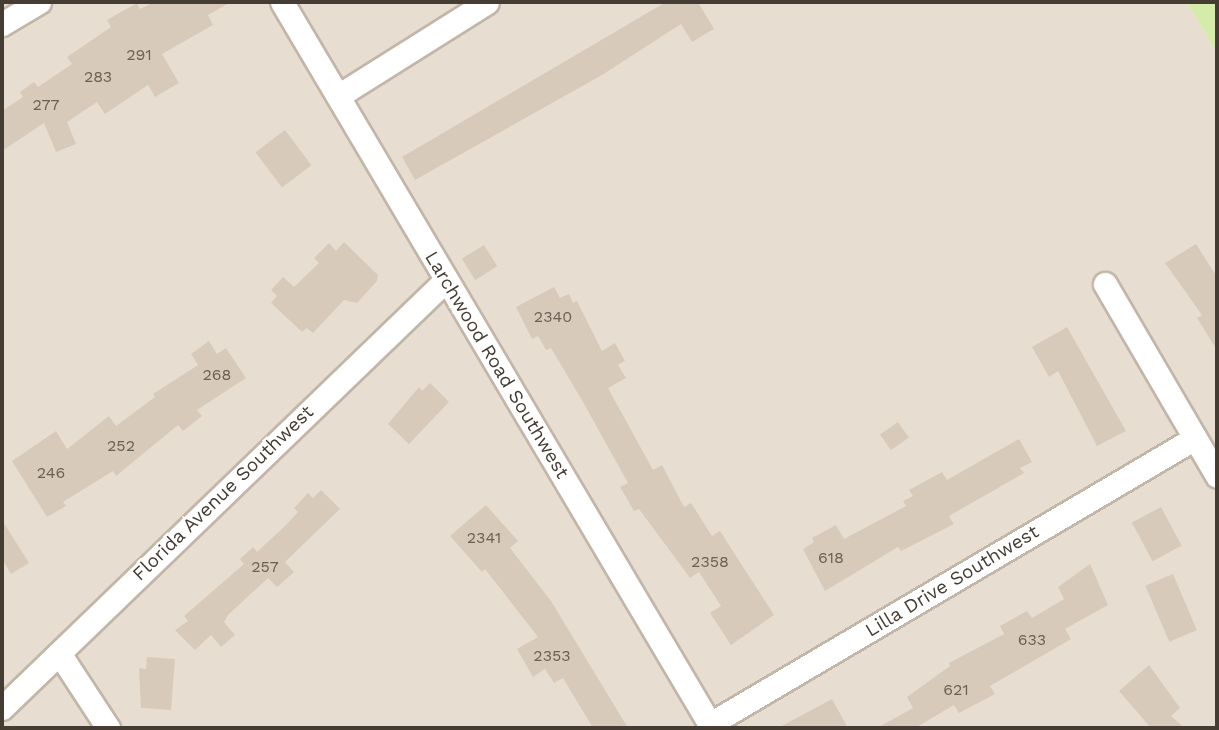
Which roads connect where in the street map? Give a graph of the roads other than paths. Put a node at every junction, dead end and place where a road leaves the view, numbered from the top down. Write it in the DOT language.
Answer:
graph roads {
  1 [pos="39,2"];
  2 [pos="282,2"];
  3 [pos="487,2"];
  4 [pos="2,24"];
  5 [pos="338,96"];
  6 [pos="446,279"];
  7 [pos="1105,284"];
  8 [pos="1195,438"];
  9 [pos="1217,476"];
  10 [pos="59,653"];
  11 [pos="2,708"];
  12 [pos="711,726"];
  13 [pos="108,728"];
  1 -- 4 [label="street"];
  2 -- 5 [label="street, Larchwood Road Southwest"];
  3 -- 5 [label="street"];
  5 -- 6 [label="street, Larchwood Road Southwest"];
  6 -- 10 [label="street, Florida Avenue Southwest"];
  6 -- 12 [label="street, Larchwood Road Southwest"];
  7 -- 8 [label="street"];
  8 -- 9 [label="street"];
  8 -- 12 [label="street, Lilla Drive Southwest"];
  10 -- 11 [label="street, Florida Avenue Southwest"];
  10 -- 13 [label="street"];
}
